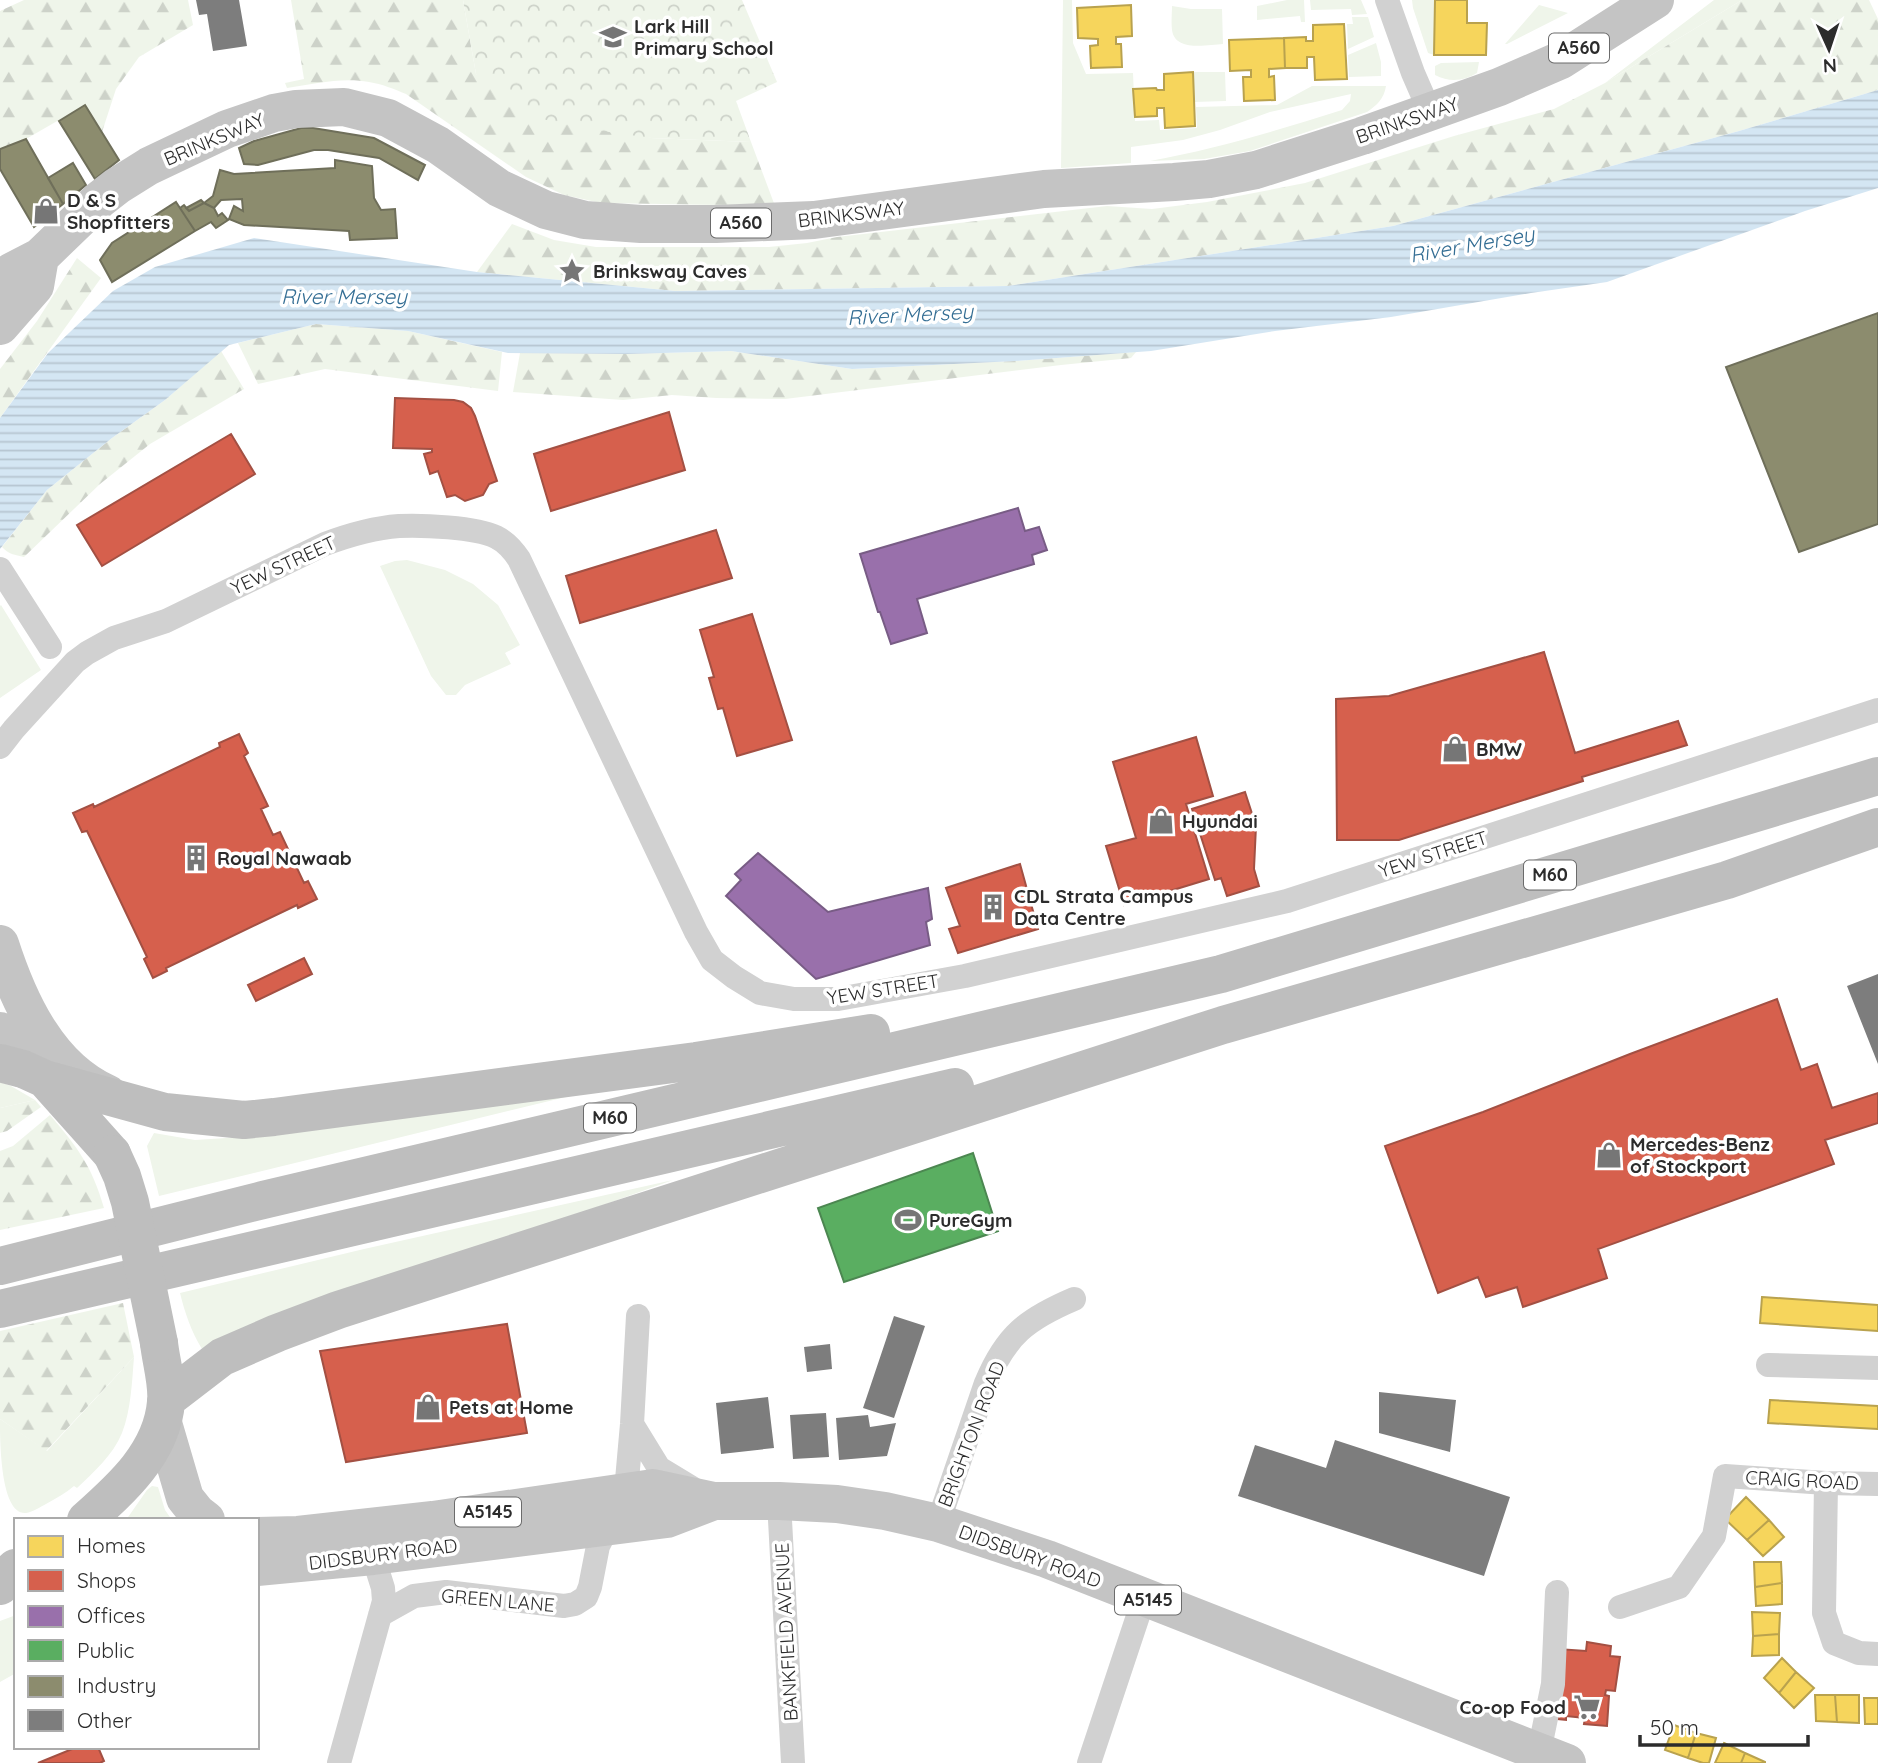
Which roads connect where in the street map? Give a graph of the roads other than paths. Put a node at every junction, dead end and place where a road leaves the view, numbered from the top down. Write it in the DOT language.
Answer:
graph roads {
  1 [pos="1387,0"];
  2 [pos="1655,0"];
  3 [pos="1430,112"];
  4 [pos="40,257"];
  5 [pos="0,283"];
  6 [pos="0,326"];
  7 [pos="0,569"];
  8 [pos="50,647"];
  9 [pos="1878,710"];
  10 [pos="5,736"];
  11 [pos="1878,776"];
  12 [pos="1878,827"];
  13 [pos="0,944"];
  14 [pos="1221,974"];
  15 [pos="1223,1025"];
  16 [pos="0,1031"];
  17 [pos="23,1070"];
  18 [pos="129,1102"];
  19 [pos="0,1266"];
  20 [pos="1074,1299"];
  21 [pos="0,1309"];
  22 [pos="638,1316"];
  23 [pos="1768,1365"];
  24 [pos="1878,1368"];
  25 [pos="165,1411"];
  26 [pos="632,1424"];
  27 [pos="1826,1483"];
  28 [pos="1878,1484"];
  29 [pos="626,1491"];
  30 [pos="714,1501"];
  31 [pos="779,1501"];
  32 [pos="88,1518"];
  33 [pos="203,1518"];
  34 [pos="938,1523"];
  35 [pos="608,1526"];
  36 [pos="259,1536"];
  37 [pos="373,1556"];
  38 [pos="259,1567"];
  39 [pos="1557,1592"];
  40 [pos="1144,1598"];
  41 [pos="1620,1607"];
  42 [pos="380,1615"];
  43 [pos="1878,1654"];
  44 [pos="1531,1755"];
  45 [pos="339,1763"];
  46 [pos="793,1763"];
  47 [pos="1089,1763"];
  1 -- 3 [label="street"];
  2 -- 3 [label="main road, BRINKSWAY / A560"];
  3 -- 4 [label="main road, BRINKSWAY / A560"];
  4 -- 5 [label="main road, BRINKSWAY / A560"];
  4 -- 6 [label="main road"];
  7 -- 8 [label="street"];
  9 -- 10 [label="street, YEW STREET"];
  11 -- 14 [label="highway, M60"];
  12 -- 15 [label="highway, M60"];
  13 -- 18 [label="main road"];
  14 -- 18 [label="highway, M60"];
  14 -- 19 [label="highway, M60"];
  15 -- 21 [label="highway, M60"];
  15 -- 25 [label="highway, M60"];
  16 -- 17 [label="main road"];
  17 -- 18 [label="highway"];
  17 -- 25 [label="highway, bridge"];
  20 -- 34 [label="street, BRIGHTON ROAD"];
  22 -- 26 [label="street"];
  23 -- 24 [label="street"];
  25 -- 32 [label="highway"];
  25 -- 33 [label="main road"];
  26 -- 29 [label="street"];
  26 -- 30 [label="street"];
  27 -- 28 [label="street, CRAIG ROAD"];
  27 -- 41 [label="street, CRAIG ROAD"];
  27 -- 43 [label="street"];
  29 -- 30 [label="main road, DIDSBURY ROAD / A5145"];
  29 -- 35 [label="street, GREEN LANE"];
  29 -- 36 [label="main road, DIDSBURY ROAD / A5145"];
  30 -- 31 [label="main road, DIDSBURY ROAD / A5145"];
  30 -- 35 [label="main road, DIDSBURY ROAD / A5145"];
  31 -- 34 [label="main road, DIDSBURY ROAD / A5145"];
  31 -- 46 [label="street, BANKFIELD AVENUE"];
  34 -- 40 [label="main road, DIDSBURY ROAD / A5145"];
  35 -- 37 [label="main road, DIDSBURY ROAD / A5145"];
  35 -- 42 [label="street, GREEN LANE"];
  37 -- 38 [label="main road, DIDSBURY ROAD / A5145"];
  37 -- 42 [label="street"];
  39 -- 44 [label="street"];
  40 -- 44 [label="main road, DIDSBURY ROAD / A5145"];
  40 -- 47 [label="street"];
  42 -- 45 [label="street"];
}
